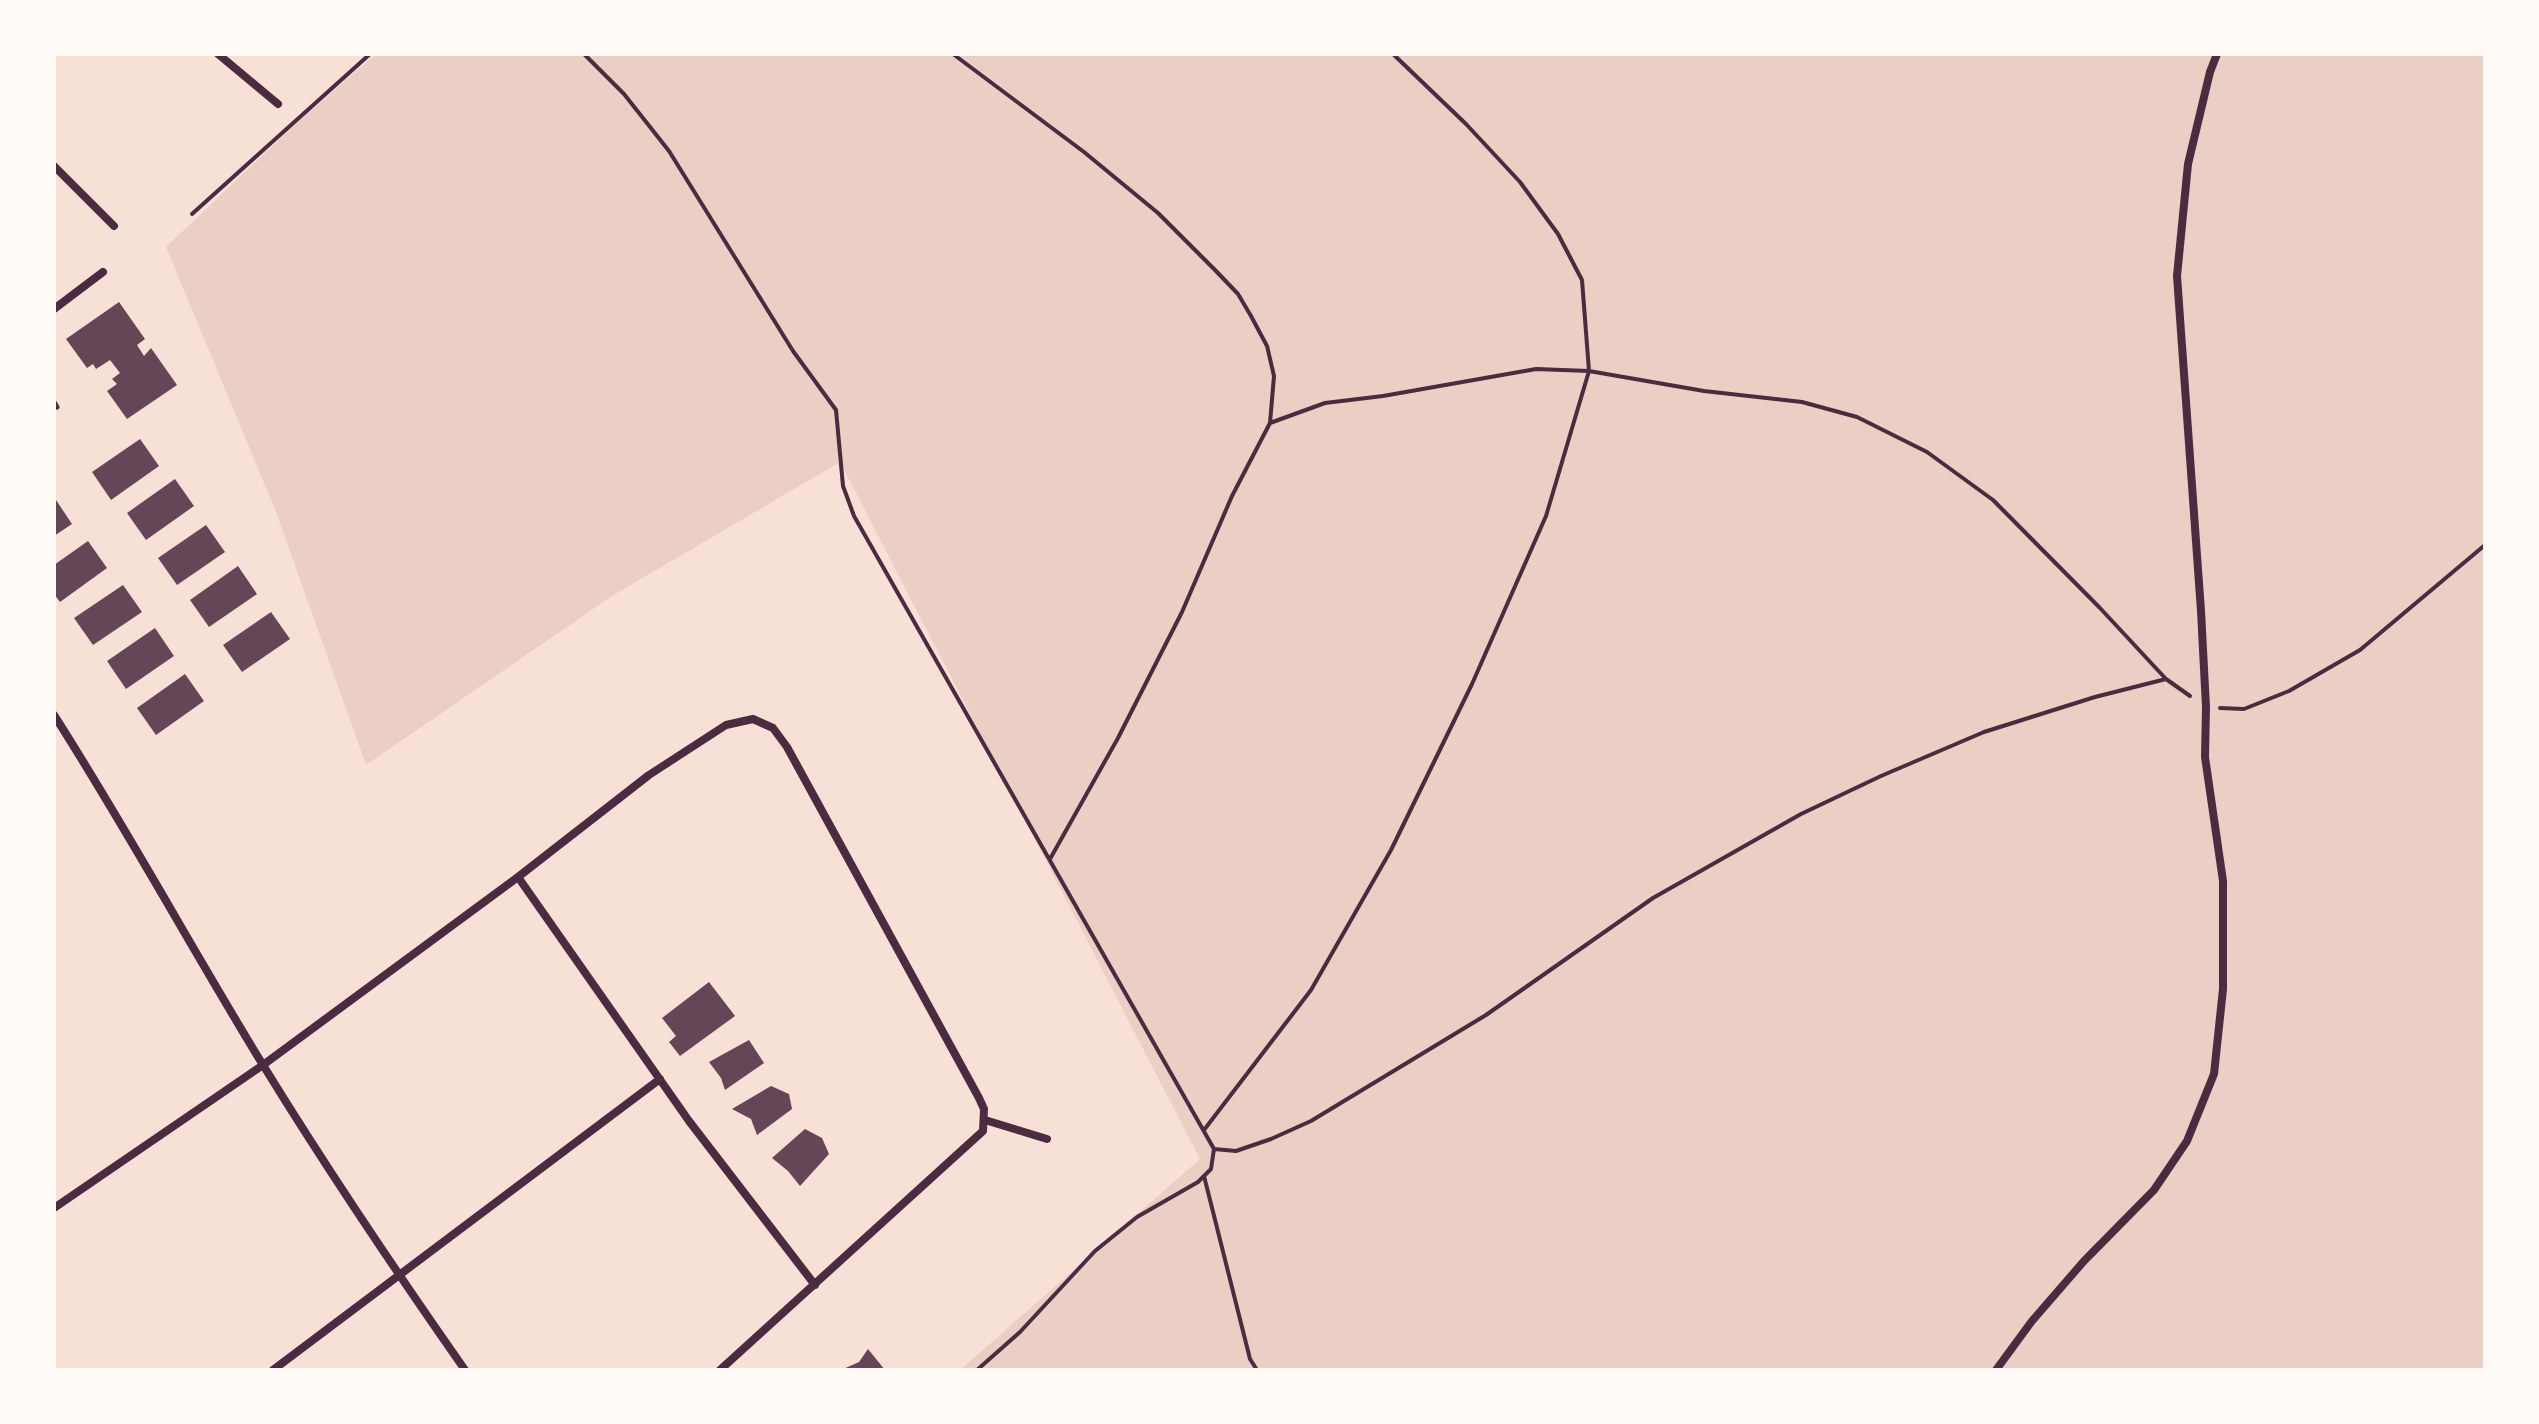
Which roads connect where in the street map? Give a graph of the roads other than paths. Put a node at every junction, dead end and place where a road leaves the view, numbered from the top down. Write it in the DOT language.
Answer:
graph roads {
  1 [pos="218,54"];
  2 [pos="2217,54"];
  3 [pos="278,104"];
  4 [pos="54,166"];
  5 [pos="114,226"];
  6 [pos="103,272"];
  7 [pos="54,309"];
  8 [pos="54,715"];
  9 [pos="518,877"];
  10 [pos="263,1065"];
  11 [pos="660,1079"];
  12 [pos="985,1120"];
  13 [pos="1047,1139"];
  14 [pos="54,1208"];
  15 [pos="399,1275"];
  16 [pos="815,1285"];
  17 [pos="273,1370"];
  18 [pos="465,1370"];
  19 [pos="720,1370"];
  20 [pos="1996,1370"];
  1 -- 3 [label="street"];
  2 -- 20 [label="street"];
  4 -- 5 [label="street"];
  6 -- 7 [label="street"];
  8 -- 10 [label="street"];
  9 -- 10 [label="street"];
  9 -- 11 [label="street"];
  9 -- 12 [label="street"];
  10 -- 14 [label="street"];
  10 -- 15 [label="street"];
  11 -- 15 [label="street"];
  11 -- 16 [label="street"];
  12 -- 13 [label="street"];
  12 -- 16 [label="street"];
  15 -- 17 [label="street"];
  15 -- 18 [label="street"];
  16 -- 19 [label="street"];
}
